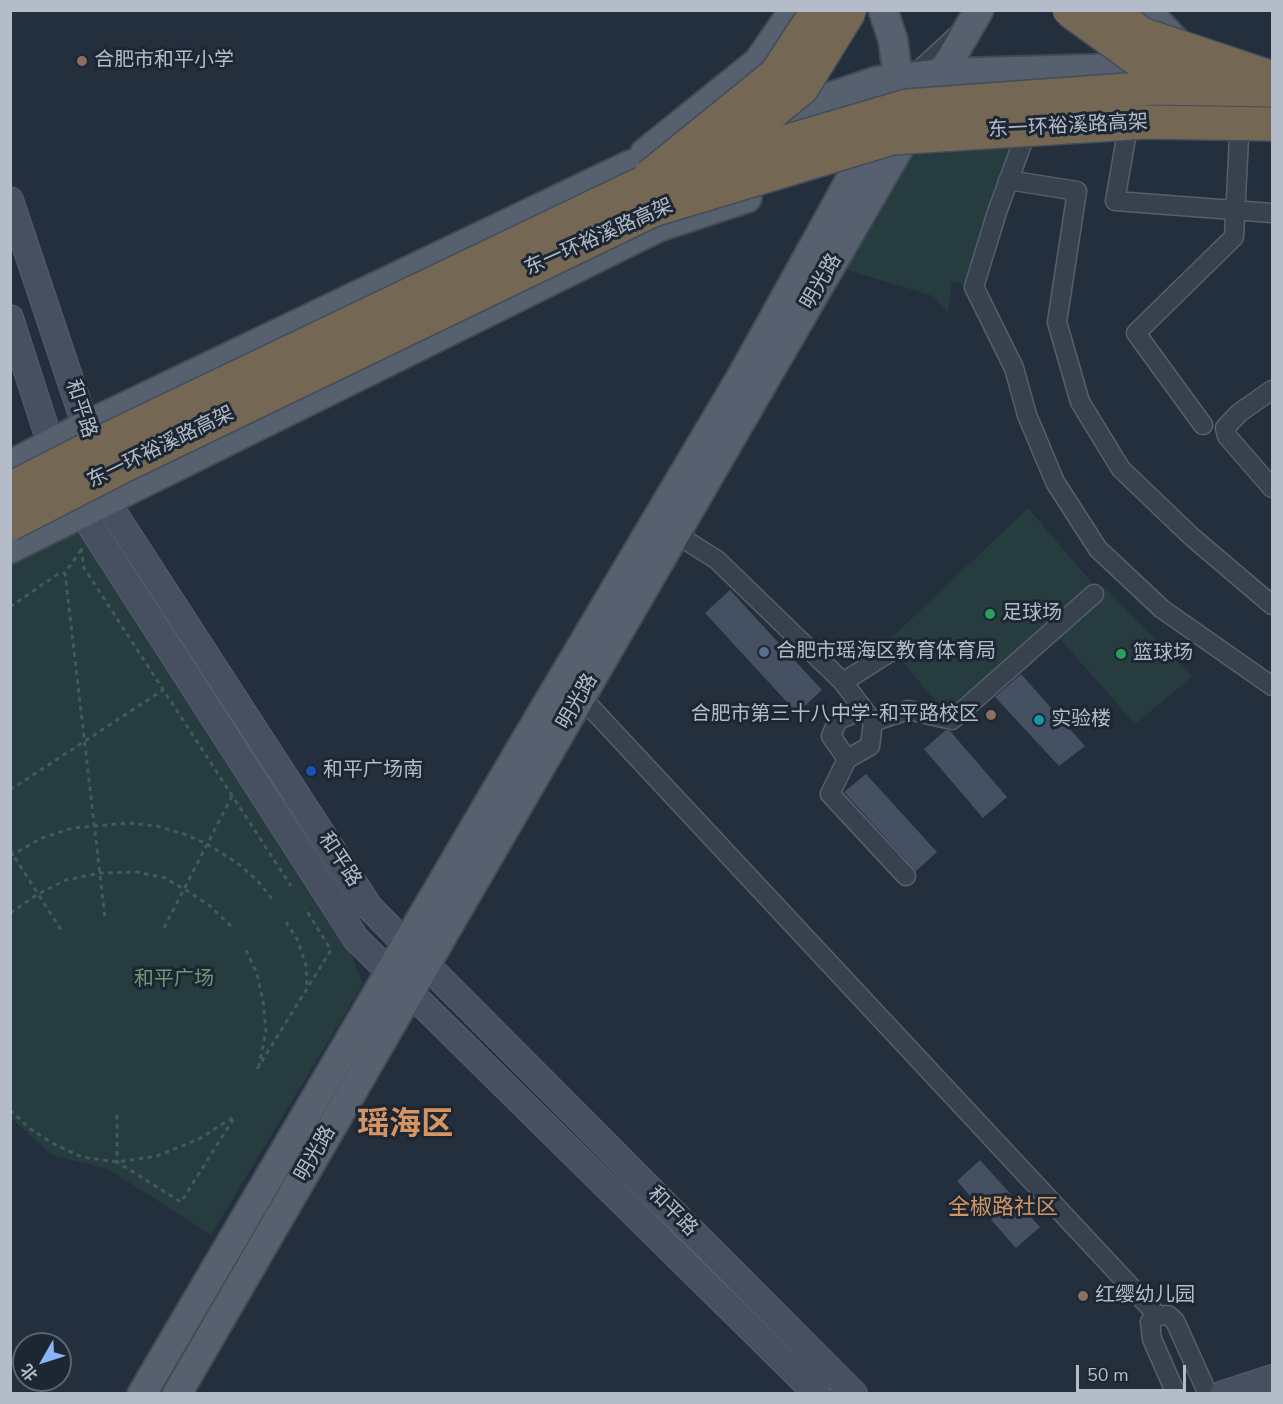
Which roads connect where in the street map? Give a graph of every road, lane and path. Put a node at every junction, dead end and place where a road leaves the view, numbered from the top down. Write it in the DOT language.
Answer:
graph roads {
  1 [pos="794,10"];
  2 [pos="818,10"];
  3 [pos="849,10"];
  4 [pos="883,10"];
  5 [pos="978,10"];
  6 [pos="1069,10"];
  7 [pos="1111,10"];
  8 [pos="1146,10"];
  9 [pos="1200,66"];
  10 [pos="1272,70"];
  11 [pos="943,73"];
  12 [pos="1272,78"];
  13 [pos="899,81"];
  14 [pos="1272,90"];
  15 [pos="1272,110"];
  16 [pos="1272,124"];
  17 [pos="842,135"];
  18 [pos="1125,138"];
  19 [pos="1239,138"];
  20 [pos="1272,138"];
  21 [pos="834,143"];
  22 [pos="1022,144"];
  23 [pos="897,151"];
  24 [pos="860,160"];
  25 [pos="799,176"];
  26 [pos="1008,180"];
  27 [pos="640,187"];
  28 [pos="10,200"];
  29 [pos="1236,211"];
  30 [pos="1272,213"];
  31 [pos="10,318"];
  32 [pos="1272,390"];
  33 [pos="1203,424"];
  34 [pos="85,426"];
  35 [pos="51,444"];
  36 [pos="10,465"];
  37 [pos="1272,488"];
  38 [pos="10,489"];
  39 [pos="110,500"];
  40 [pos="82,513"];
  41 [pos="10,524"];
  42 [pos="676,534"];
  43 [pos="10,549"];
  44 [pos="81,550"];
  45 [pos="65,573"];
  46 [pos="1094,594"];
  47 [pos="1272,605"];
  48 [pos="10,606"];
  49 [pos="892,651"];
  50 [pos="843,682"];
  51 [pos="1272,686"];
  52 [pos="163,690"];
  53 [pos="581,697"];
  54 [pos="868,716"];
  55 [pos="847,759"];
  56 [pos="10,790"];
  57 [pos="232,796"];
  58 [pos="94,825"];
  59 [pos="207,844"];
  60 [pos="11,854"];
  61 [pos="100,873"];
  62 [pos="906,876"];
  63 [pos="291,886"];
  64 [pos="184,889"];
  65 [pos="38,894"];
  66 [pos="272,900"];
  67 [pos="305,908"];
  68 [pos="10,913"];
  69 [pos="105,918"];
  70 [pos="286,922"];
  71 [pos="232,927"];
  72 [pos="164,928"];
  73 [pos="63,933"];
  74 [pos="246,950"];
  75 [pos="416,955"];
  76 [pos="390,972"];
  77 [pos="308,988"];
  78 [pos="410,992"];
  79 [pos="10,1110"];
  80 [pos="117,1115"];
  81 [pos="117,1162"];
  82 [pos="1158,1316"];
  83 [pos="1272,1378"];
  84 [pos="187,1386"];
  85 [pos="142,1394"];
  86 [pos="817,1394"];
  87 [pos="854,1394"];
  88 [pos="1176,1394"];
  89 [pos="1208,1394"];
  90 [pos="1223,1394"];
  1 -- 27 [label="main road"];
  2 -- 27 [label="highway, bridge"];
  3 -- 27 [label="highway, bridge"];
  4 -- 13 [label="main road, 明光路"];
  5 -- 11 [label="main road, 明光路"];
  5 -- 13 [label="lane"];
  6 -- 15 [label="highway, bridge"];
  7 -- 12 [label="highway, bridge"];
  8 -- 9 [label="main road"];
  9 -- 10 [label="main road"];
  9 -- 11 [label="main road"];
  11 -- 13 [label="main road"];
  11 -- 23 [label="main road, 明光路"];
  13 -- 17 [label="lane"];
  13 -- 24 [label="main road, 明光路"];
  13 -- 27 [label="main road"];
  14 -- 27 [label="highway, 东一环裕溪路高架, bridge"];
  16 -- 27 [label="highway, 东一环裕溪路高架, bridge"];
  18 -- 19 [label="main road"];
  18 -- 22 [label="main road"];
  18 -- 29 [label="street"];
  19 -- 20 [label="main road"];
  19 -- 29 [label="street"];
  21 -- 25 [label="lane"];
  22 -- 23 [label="main road"];
  22 -- 26 [label="street"];
  23 -- 24 [label="main road"];
  23 -- 42 [label="main road, 明光路"];
  24 -- 39 [label="main road"];
  24 -- 75 [label="main road, 明光路"];
  26 -- 47 [label="street"];
  26 -- 51 [label="street"];
  27 -- 34 [label="main road"];
  27 -- 38 [label="highway, 东一环裕溪路高架, bridge"];
  27 -- 41 [label="highway, 东一环裕溪路高架, bridge"];
  28 -- 34 [label="main road, 和平路"];
  29 -- 30 [label="street"];
  29 -- 33 [label="street"];
  31 -- 35 [label="main road, 和平路"];
  32 -- 37 [label="street"];
  34 -- 35 [label="main road"];
  34 -- 39 [label="main road, 和平路"];
  35 -- 36 [label="main road"];
  35 -- 40 [label="main road, 和平路"];
  39 -- 40 [label="main road"];
  39 -- 75 [label="main road, 和平路"];
  40 -- 43 [label="main road"];
  40 -- 44 [label="path"];
  40 -- 76 [label="main road, 和平路"];
  42 -- 50 [label="street"];
  42 -- 53 [label="main road, 明光路"];
  44 -- 45 [label="path"];
  44 -- 52 [label="path"];
  45 -- 48 [label="path"];
  45 -- 58 [label="path"];
  46 -- 54 [label="street"];
  49 -- 50 [label="street"];
  50 -- 54 [label="street"];
  52 -- 56 [label="path"];
  52 -- 57 [label="path"];
  53 -- 75 [label="main road, 明光路"];
  53 -- 82 [label="street"];
  54 -- 55 [label="street"];
  54 -- 55 [label="street"];
  55 -- 62 [label="street"];
  57 -- 59 [label="path"];
  57 -- 63 [label="path"];
  58 -- 59 [label="path"];
  58 -- 60 [label="path"];
  58 -- 61 [label="path"];
  59 -- 64 [label="path"];
  59 -- 66 [label="path"];
  60 -- 65 [label="path"];
  61 -- 64 [label="path"];
  61 -- 65 [label="path"];
  61 -- 69 [label="path"];
  64 -- 71 [label="path"];
  64 -- 72 [label="path"];
  65 -- 68 [label="path"];
  65 -- 73 [label="path"];
  67 -- 77 [label="path"];
  70 -- 77 [label="path"];
  74 -- 77 [label="path"];
  75 -- 76 [label="main road, 明光路"];
  75 -- 78 [label="main road, 明光路"];
  75 -- 87 [label="main road, 和平路"];
  76 -- 78 [label="main road, 和平路"];
  76 -- 85 [label="main road, 明光路"];
  78 -- 84 [label="main road, 明光路"];
  78 -- 86 [label="main road, 和平路"];
  79 -- 81 [label="path"];
  80 -- 81 [label="path"];
  81 -- 81 [label="path"];
  82 -- 88 [label="street"];
  82 -- 89 [label="street"];
  83 -- 90 [label="main road"];
}
